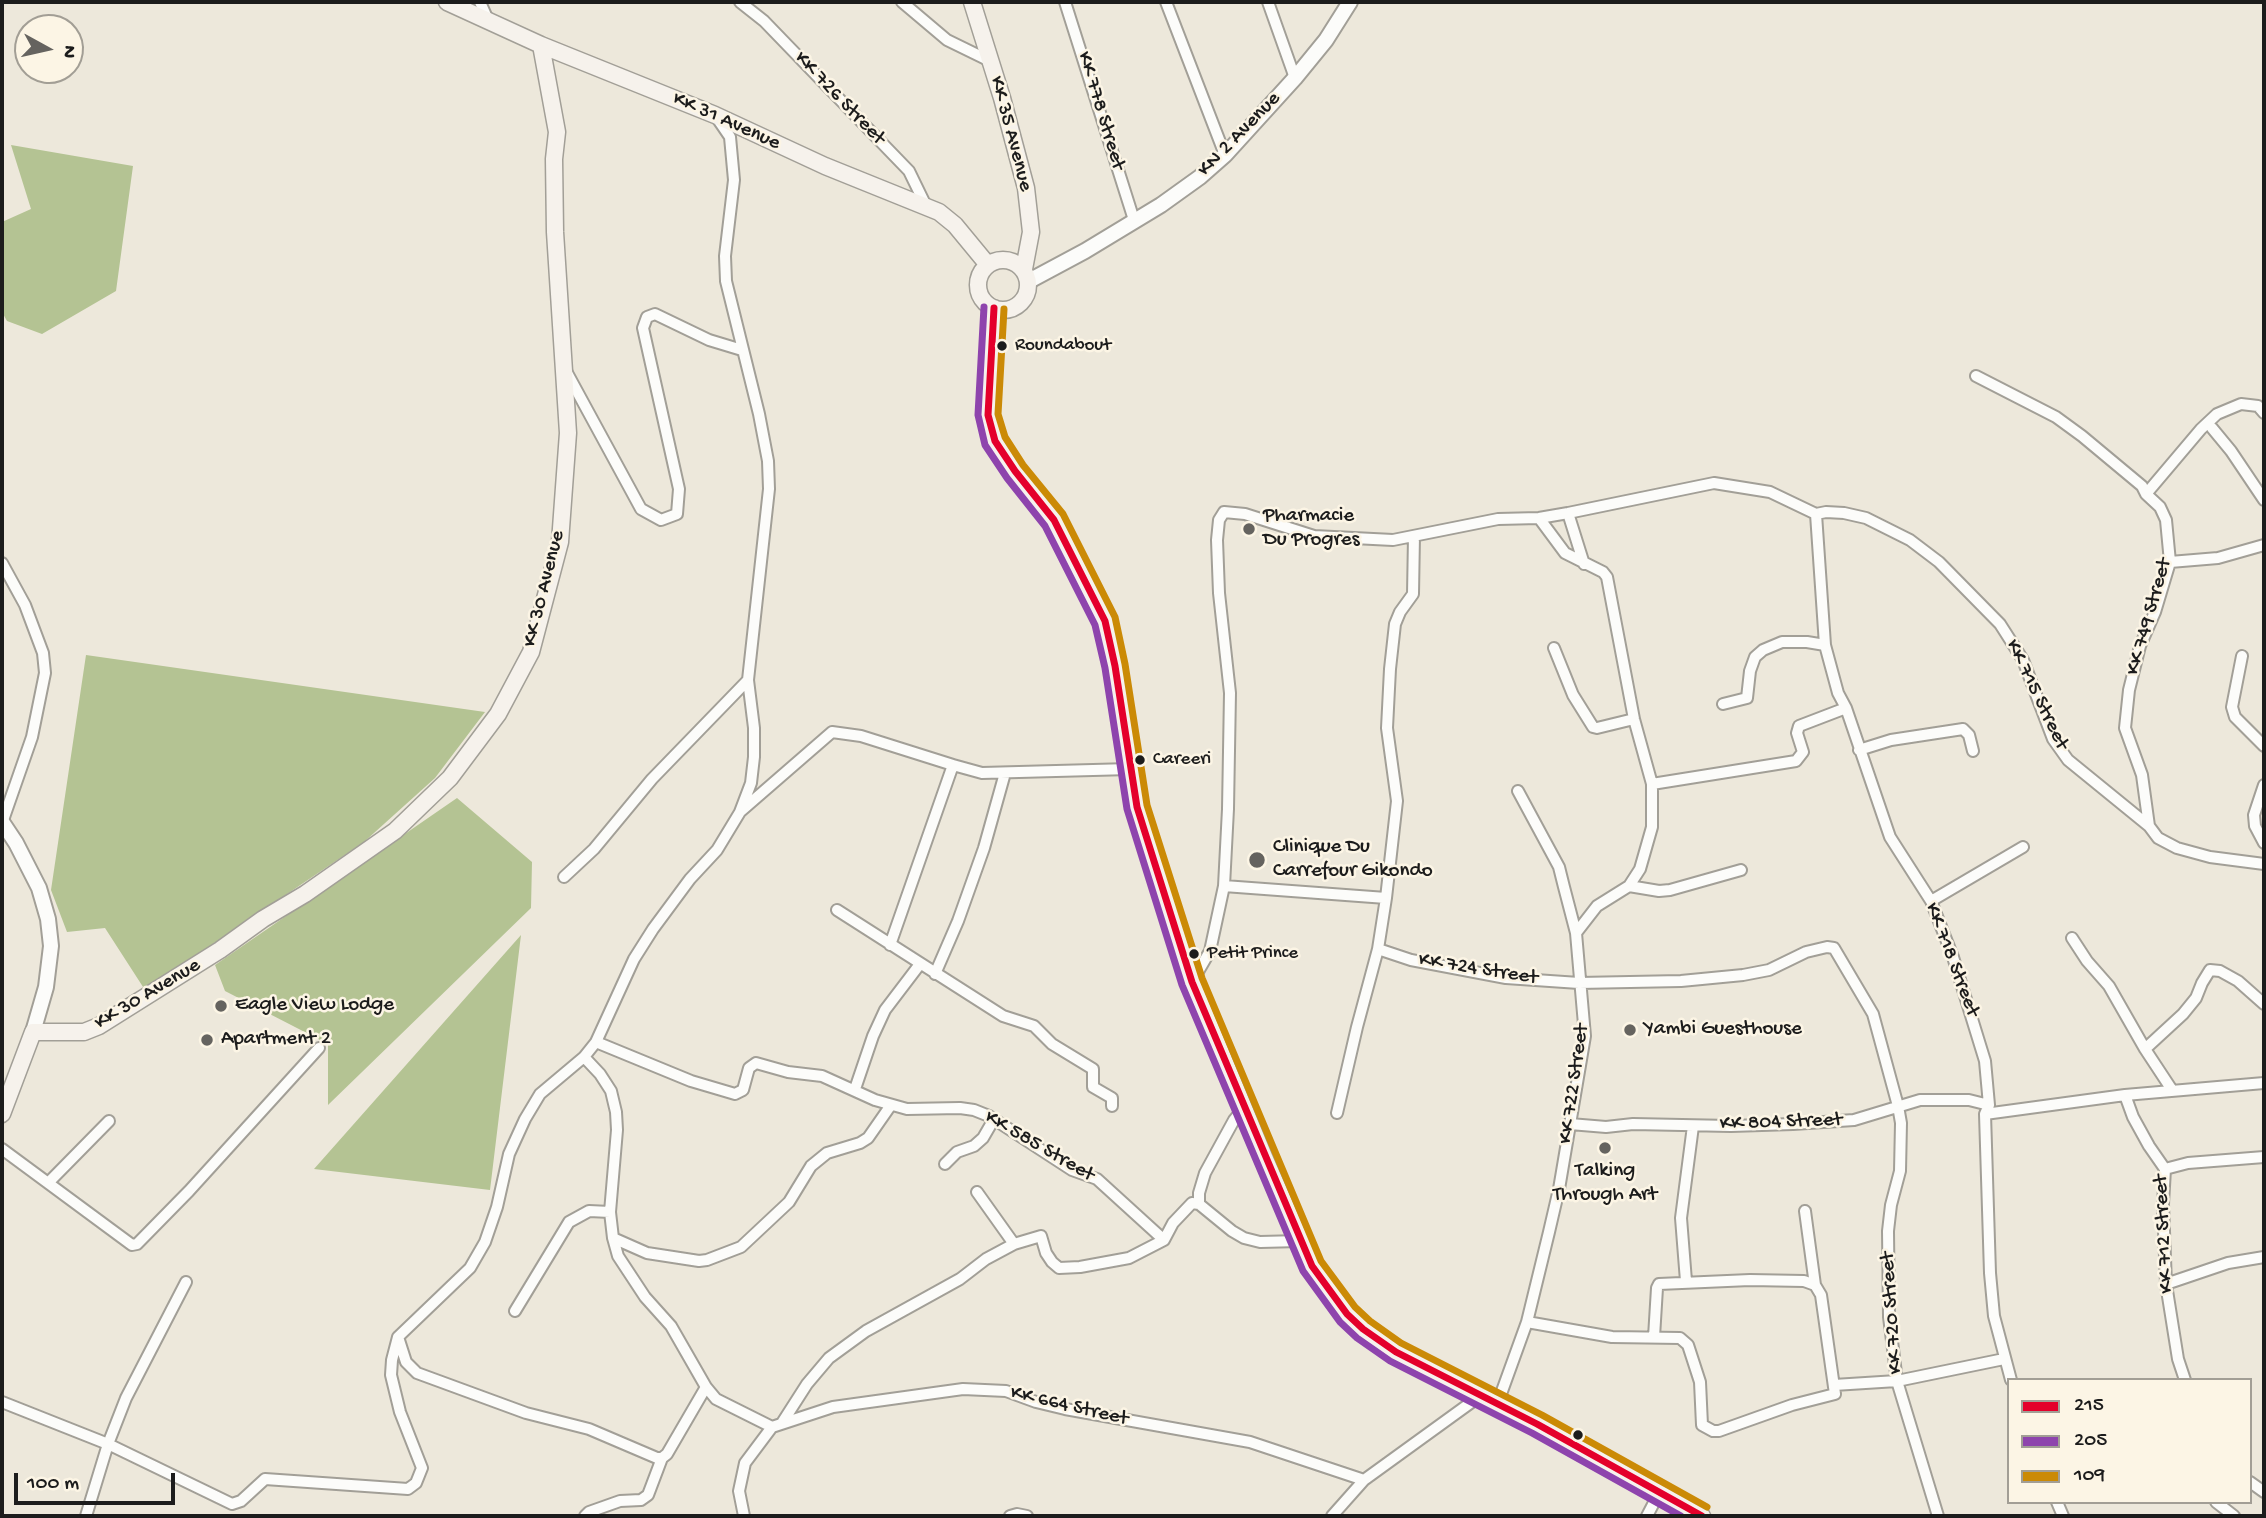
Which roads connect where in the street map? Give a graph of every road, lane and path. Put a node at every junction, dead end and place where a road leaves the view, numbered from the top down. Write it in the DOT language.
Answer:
graph roads {
  1 [pos="447,2"];
  2 [pos="480,2"];
  3 [pos="740,2"];
  4 [pos="902,2"];
  5 [pos="972,2"];
  6 [pos="1065,2"];
  7 [pos="1166,2"];
  8 [pos="1268,2"];
  9 [pos="1350,2"];
  10 [pos="488,20"];
  11 [pos="541,45"];
  12 [pos="990,61"];
  13 [pos="1295,78"];
  14 [pos="715,116"];
  15 [pos="1224,155"];
  16 [pos="926,206"];
  17 [pos="1134,220"];
  18 [pos="988,265"];
  19 [pos="1026,275"];
  20 [pos="994,308"];
  21 [pos="742,350"];
  22 [pos="561,363"];
  23 [pos="1976,376"];
  24 [pos="2264,413"];
  25 [pos="2212,428"];
  26 [pos="2146,494"];
  27 [pos="2264,500"];
  28 [pos="1568,513"];
  29 [pos="1816,514"];
  30 [pos="1539,518"];
  31 [pos="1414,536"];
  32 [pos="2264,545"];
  33 [pos="2170,562"];
  34 [pos="2,563"];
  35 [pos="1584,564"];
  36 [pos="1825,645"];
  37 [pos="1554,648"];
  38 [pos="2242,656"];
  39 [pos="748,680"];
  40 [pos="1723,704"];
  41 [pos="1846,708"];
  42 [pos="1634,719"];
  43 [pos="2264,746"];
  44 [pos="1859,750"];
  45 [pos="1973,751"];
  46 [pos="953,765"];
  47 [pos="1130,769"];
  48 [pos="1005,773"];
  49 [pos="1653,784"];
  50 [pos="2264,785"];
  51 [pos="1518,791"];
  52 [pos="740,812"];
  53 [pos="2,822"];
  54 [pos="2149,826"];
  55 [pos="2264,842"];
  56 [pos="2023,847"];
  57 [pos="2264,864"];
  58 [pos="1741,870"];
  59 [pos="564,877"];
  60 [pos="1224,886"];
  61 [pos="1629,886"];
  62 [pos="1386,898"];
  63 [pos="1931,901"];
  64 [pos="837,910"];
  65 [pos="1576,933"];
  66 [pos="2072,938"];
  67 [pos="890,945"];
  68 [pos="1378,949"];
  69 [pos="920,964"];
  70 [pos="934,974"];
  71 [pos="1192,982"];
  72 [pos="1580,983"];
  73 [pos="2264,1004"];
  74 [pos="33,1032"];
  75 [pos="596,1042"];
  76 [pos="319,1048"];
  77 [pos="2145,1049"];
  78 [pos="584,1057"];
  79 [pos="2264,1083"];
  80 [pos="855,1089"];
  81 [pos="2172,1090"];
  82 [pos="2125,1095"];
  83 [pos="891,1105"];
  84 [pos="1112,1105"];
  85 [pos="1898,1106"];
  86 [pos="1244,1108"];
  87 [pos="1987,1110"];
  88 [pos="1337,1113"];
  89 [pos="2,1115"];
  90 [pos="994,1119"];
  91 [pos="108,1121"];
  92 [pos="1570,1124"];
  93 [pos="1693,1126"];
  94 [pos="2,1149"];
  95 [pos="2264,1157"];
  96 [pos="945,1164"];
  97 [pos="2165,1169"];
  98 [pos="48,1183"];
  99 [pos="977,1192"];
  100 [pos="1199,1204"];
  101 [pos="610,1212"];
  102 [pos="1805,1212"];
  103 [pos="613,1238"];
  104 [pos="1164,1240"];
  105 [pos="1300,1241"];
  106 [pos="1014,1244"];
  107 [pos="2264,1258"];
  108 [pos="1686,1281"];
  109 [pos="187,1282"];
  110 [pos="2166,1284"];
  111 [pos="1815,1285"];
  112 [pos="515,1311"];
  113 [pos="1527,1322"];
  114 [pos="398,1337"];
  115 [pos="1654,1337"];
  116 [pos="2004,1360"];
  117 [pos="2010,1378"];
  118 [pos="2184,1378"];
  119 [pos="1897,1381"];
  120 [pos="1834,1385"];
  121 [pos="706,1387"];
  122 [pos="1480,1396"];
  123 [pos="2,1402"];
  124 [pos="1497,1405"];
  125 [pos="777,1425"];
  126 [pos="108,1444"];
  127 [pos="662,1458"];
  128 [pos="1364,1480"];
  129 [pos="1659,1493"];
  130 [pos="2219,1504"];
  131 [pos="86,1516"];
  132 [pos="585,1516"];
  133 [pos="744,1516"];
  134 [pos="1010,1516"];
  135 [pos="1025,1516"];
  136 [pos="1332,1516"];
  137 [pos="1647,1516"];
  138 [pos="1702,1516"];
  139 [pos="1938,1516"];
  140 [pos="2234,1516"];
  1 -- 10 [label="main road, KK 31 Avenue"];
  2 -- 10 [label="street"];
  3 -- 16 [label="street, KK 726 Street"];
  4 -- 12 [label="street"];
  5 -- 12 [label="main road, KK 35 Avenue"];
  6 -- 17 [label="street, KK 778 Street"];
  7 -- 15 [label="street"];
  8 -- 13 [label="street"];
  9 -- 13 [label="street, KN 2 Avenue"];
  10 -- 11 [label="main road, KK 31 Avenue"];
  11 -- 14 [label="main road, KK 31 Avenue"];
  11 -- 22 [label="main road, KK 30 Avenue"];
  12 -- 19 [label="main road, KK 35 Avenue"];
  13 -- 15 [label="street, KN 2 Avenue"];
  14 -- 16 [label="main road, KK 31 Avenue"];
  14 -- 21 [label="street"];
  15 -- 17 [label="street, KN 2 Avenue"];
  16 -- 18 [label="main road, KK 31 Avenue"];
  17 -- 19 [label="street, KN 2 Avenue"];
  18 -- 19 [label="main road"];
  18 -- 20 [label="main road"];
  19 -- 20 [label="main road"];
  20 -- 47 [label="main road"];
  21 -- 22 [label="street"];
  21 -- 39 [label="street"];
  22 -- 74 [label="main road, KK 30 Avenue"];
  23 -- 26 [label="street, KK 749 Street"];
  24 -- 26 [label="street"];
  25 -- 27 [label="street"];
  26 -- 33 [label="street, KK 749 Street"];
  28 -- 29 [label="street"];
  28 -- 30 [label="street"];
  28 -- 35 [label="street"];
  29 -- 36 [label="street, KK 718 Street"];
  29 -- 54 [label="street, KK 715 Street"];
  30 -- 31 [label="street"];
  30 -- 35 [label="street"];
  31 -- 60 [label="street"];
  31 -- 62 [label="street"];
  32 -- 33 [label="street"];
  33 -- 54 [label="street, KK 749 Street"];
  34 -- 53 [label="street"];
  35 -- 42 [label="street"];
  36 -- 40 [label="street"];
  36 -- 41 [label="street, KK 718 Street"];
  37 -- 42 [label="street"];
  38 -- 43 [label="street"];
  39 -- 52 [label="street"];
  39 -- 59 [label="street"];
  41 -- 44 [label="street, KK 718 Street"];
  41 -- 49 [label="street"];
  42 -- 49 [label="street"];
  44 -- 45 [label="street"];
  44 -- 63 [label="street, KK 718 Street"];
  46 -- 48 [label="street"];
  46 -- 52 [label="street"];
  46 -- 67 [label="street"];
  47 -- 48 [label="street"];
  47 -- 71 [label="main road"];
  48 -- 70 [label="street"];
  49 -- 61 [label="street"];
  50 -- 55 [label="street"];
  51 -- 65 [label="street, KK 722 Street"];
  52 -- 75 [label="street"];
  53 -- 74 [label="street"];
  54 -- 57 [label="street, KK 715 Street"];
  56 -- 63 [label="street"];
  58 -- 61 [label="street"];
  60 -- 62 [label="street"];
  60 -- 71 [label="street"];
  61 -- 65 [label="street"];
  62 -- 68 [label="street"];
  63 -- 87 [label="street, KK 718 Street"];
  64 -- 67 [label="street"];
  65 -- 72 [label="street, KK 722 Street"];
  66 -- 77 [label="street"];
  67 -- 69 [label="street"];
  68 -- 72 [label="street, KK 724 Street"];
  68 -- 88 [label="street"];
  69 -- 70 [label="street"];
  69 -- 80 [label="street"];
  70 -- 84 [label="street"];
  71 -- 86 [label="main road"];
  72 -- 85 [label="street, KK 724 Street"];
  72 -- 92 [label="street, KK 722 Street"];
  73 -- 77 [label="street"];
  74 -- 89 [label="main road"];
  75 -- 78 [label="street"];
  75 -- 80 [label="street, KK 585 Street"];
  76 -- 98 [label="street"];
  77 -- 81 [label="street"];
  78 -- 101 [label="street"];
  78 -- 114 [label="street"];
  79 -- 81 [label="street, KK 804 Street"];
  80 -- 83 [label="street, KK 585 Street"];
  81 -- 82 [label="street, KK 804 Street"];
  82 -- 87 [label="street, KK 804 Street"];
  82 -- 97 [label="street, KK 712 Street"];
  83 -- 90 [label="street, KK 585 Street"];
  83 -- 103 [label="street"];
  85 -- 87 [label="street, KK 804 Street"];
  85 -- 93 [label="street, KK 804 Street"];
  85 -- 119 [label="street, KK 720 Street"];
  86 -- 100 [label="street"];
  86 -- 105 [label="main road"];
  87 -- 116 [label="street, KK 718 Street"];
  90 -- 96 [label="street"];
  90 -- 104 [label="street, KK 585 Street"];
  91 -- 98 [label="street"];
  92 -- 93 [label="street, KK 804 Street"];
  92 -- 113 [label="street, KK 722 Street"];
  93 -- 108 [label="street"];
  94 -- 98 [label="street"];
  95 -- 97 [label="street"];
  97 -- 110 [label="street, KK 712 Street"];
  99 -- 106 [label="street"];
  100 -- 104 [label="street"];
  100 -- 105 [label="street"];
  101 -- 103 [label="street"];
  101 -- 112 [label="street"];
  102 -- 111 [label="street"];
  103 -- 121 [label="street"];
  104 -- 106 [label="street"];
  105 -- 122 [label="main road"];
  106 -- 125 [label="street"];
  107 -- 110 [label="street"];
  108 -- 111 [label="street"];
  108 -- 115 [label="street"];
  109 -- 126 [label="street"];
  110 -- 118 [label="street, KK 712 Street"];
  111 -- 120 [label="street"];
  113 -- 115 [label="street"];
  113 -- 124 [label="street, KK 722 Street"];
  114 -- 126 [label="street"];
  114 -- 127 [label="street"];
  115 -- 120 [label="street"];
  116 -- 117 [label="street, KK 718 Street"];
  116 -- 119 [label="street"];
  119 -- 120 [label="street"];
  119 -- 139 [label="street, KK 720 Street"];
  121 -- 125 [label="street"];
  121 -- 127 [label="street"];
  122 -- 124 [label="main road"];
  122 -- 128 [label="street"];
  123 -- 126 [label="street"];
  124 -- 129 [label="main road"];
  125 -- 128 [label="street, KK 664 Street"];
  125 -- 133 [label="street"];
  126 -- 131 [label="street"];
  127 -- 132 [label="street"];
  128 -- 136 [label="street"];
  129 -- 137 [label="street"];
  129 -- 138 [label="main road"];
  130 -- 140 [label="street"];
  134 -- 135 [label="street"];
}
